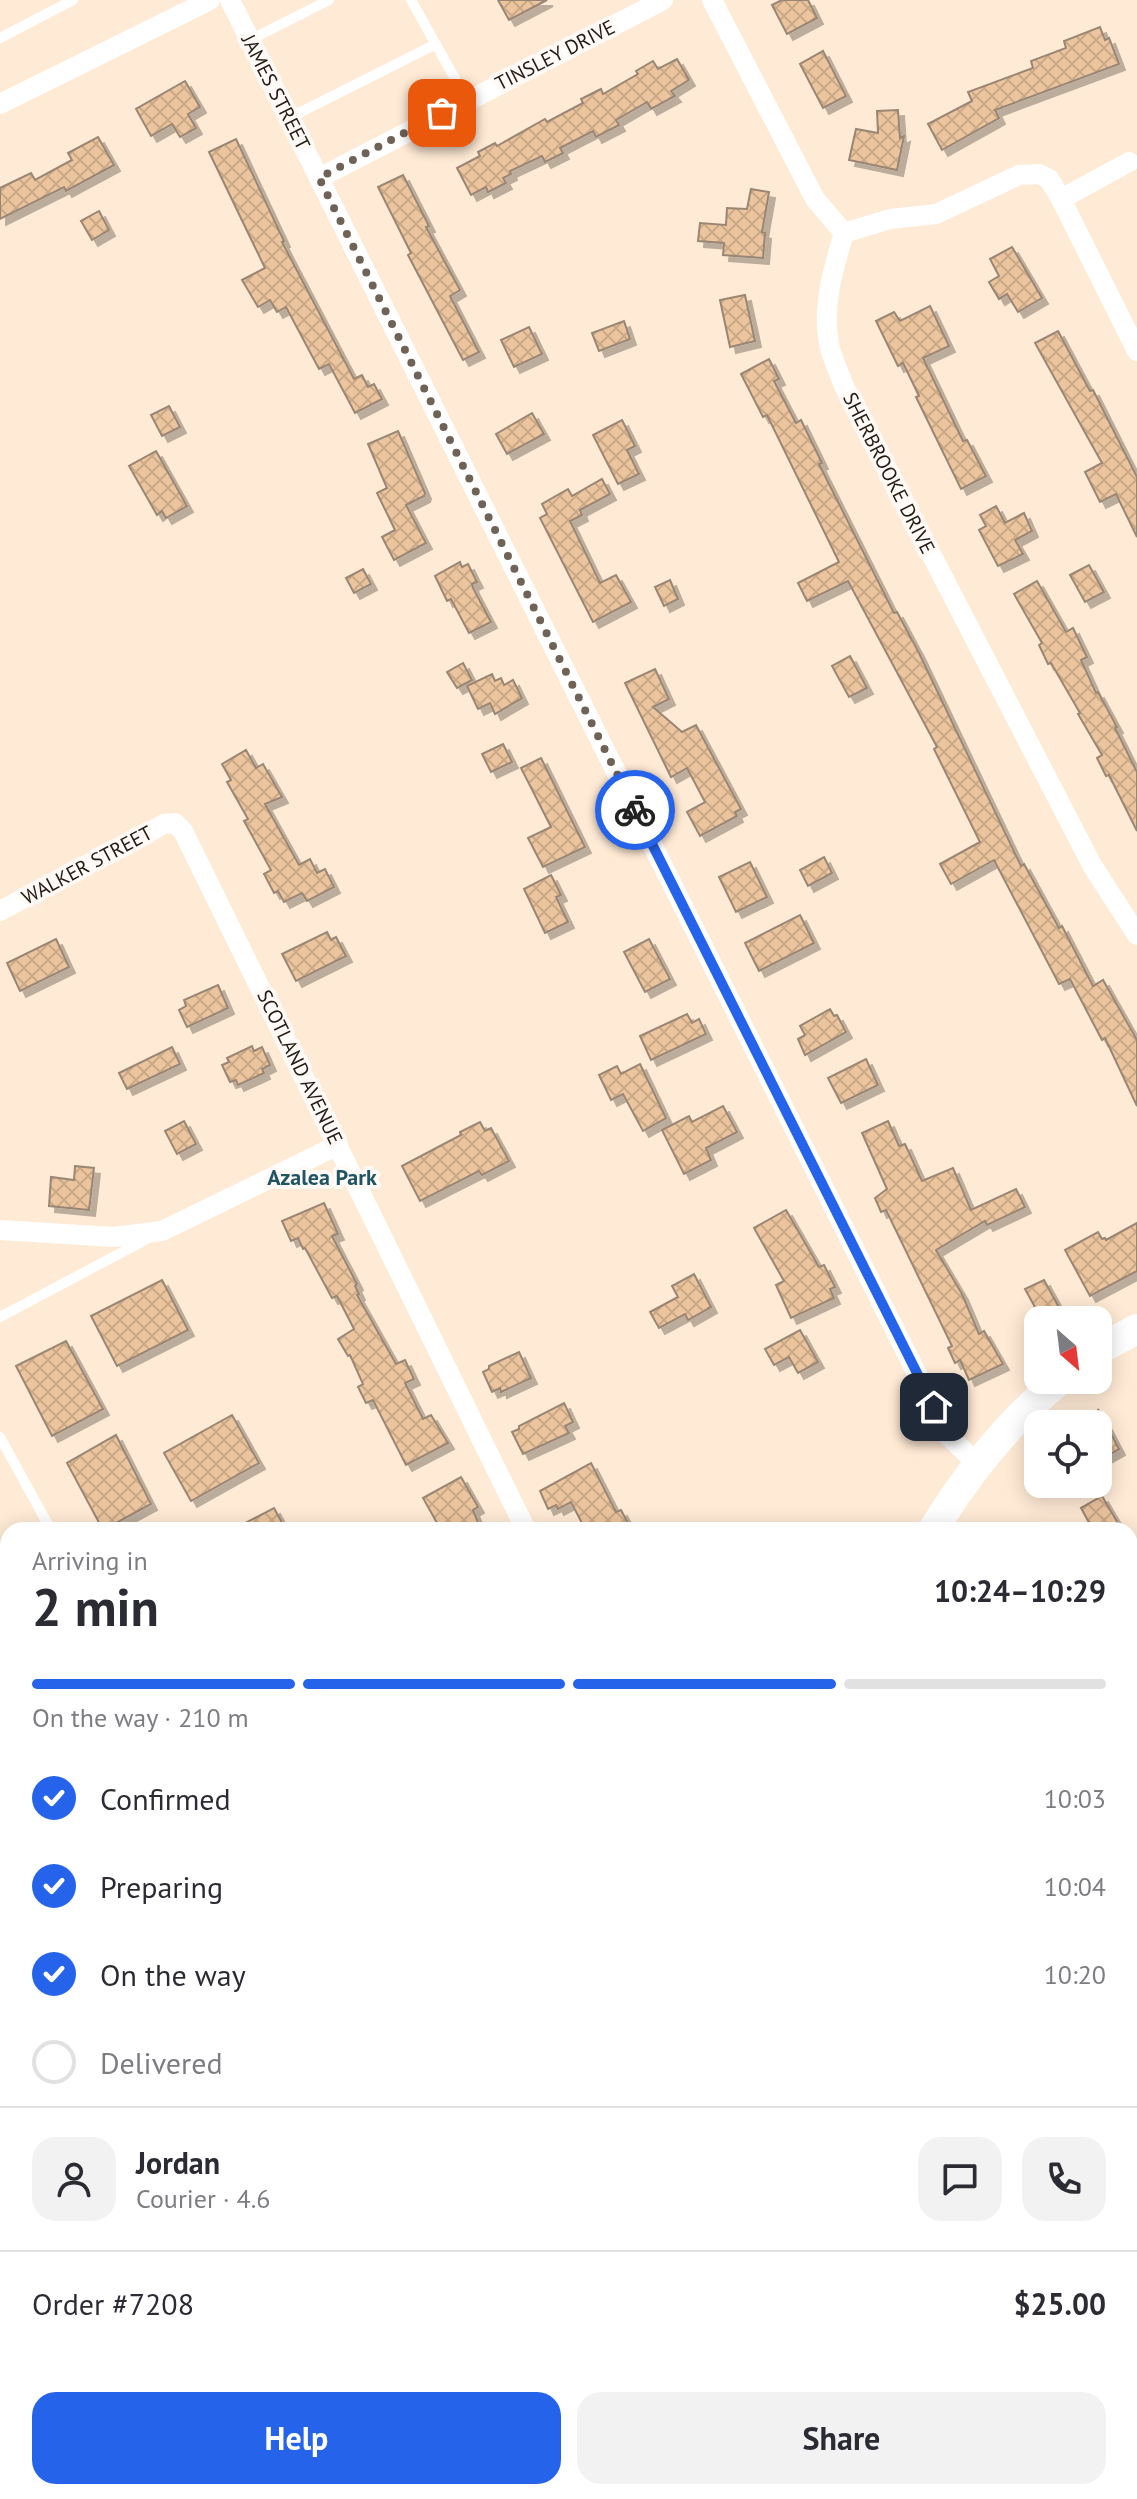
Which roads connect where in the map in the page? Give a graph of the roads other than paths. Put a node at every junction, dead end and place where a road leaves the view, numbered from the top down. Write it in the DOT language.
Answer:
graph roads {
  1 [pos="73,0"];
  2 [pos="210,0"];
  3 [pos="230,0"];
  4 [pos="329,0"];
  5 [pos="411,0"];
  6 [pos="663,0"];
  7 [pos="712,0"];
  8 [pos="0,38"];
  9 [pos="250,40"];
  10 [pos="436,44"];
  11 [pos="467,100"];
  12 [pos="0,104"];
  13 [pos="289,118"];
  14 [pos="1129,162"];
  15 [pos="319,178"];
  16 [pos="1061,199"];
  17 [pos="844,233"];
  18 [pos="1137,351"];
  19 [pos="175,823"];
  20 [pos="0,911"];
  21 [pos="1137,935"];
  22 [pos="338,1145"];
  23 [pos="0,1230"];
  24 [pos="162,1231"];
  25 [pos="0,1317"];
  26 [pos="1137,1329"];
  27 [pos="1112,1342"];
  28 [pos="1045,1394"];
  29 [pos="0,1437"];
  30 [pos="978,1464"];
  31 [pos="47,1522"];
  32 [pos="522,1522"];
  33 [pos="938,1522"];
  1 -- 8 [label="lane"];
  2 -- 12 [label="street"];
  3 -- 9 [label="street, JAMES STREET"];
  4 -- 9 [label="lane"];
  5 -- 10 [label="lane"];
  6 -- 11 [label="street, TINSLEY DRIVE"];
  7 -- 17 [label="street"];
  9 -- 13 [label="street, JAMES STREET"];
  10 -- 11 [label="lane"];
  10 -- 13 [label="lane"];
  11 -- 15 [label="street, TINSLEY DRIVE"];
  13 -- 15 [label="street, JAMES STREET"];
  14 -- 16 [label="street"];
  15 -- 30 [label="street, JAMES STREET"];
  16 -- 17 [label="street"];
  16 -- 18 [label="street"];
  17 -- 21 [label="street, SHERBROOKE DRIVE"];
  19 -- 20 [label="street, WALKER STREET"];
  19 -- 22 [label="street, SCOTLAND AVENUE"];
  22 -- 24 [label="street"];
  22 -- 32 [label="street, SCOTLAND AVENUE"];
  23 -- 24 [label="street"];
  24 -- 25 [label="lane"];
  26 -- 27 [label="street"];
  28 -- 30 [label="street"];
  29 -- 31 [label="lane"];
  30 -- 33 [label="street"];
}
